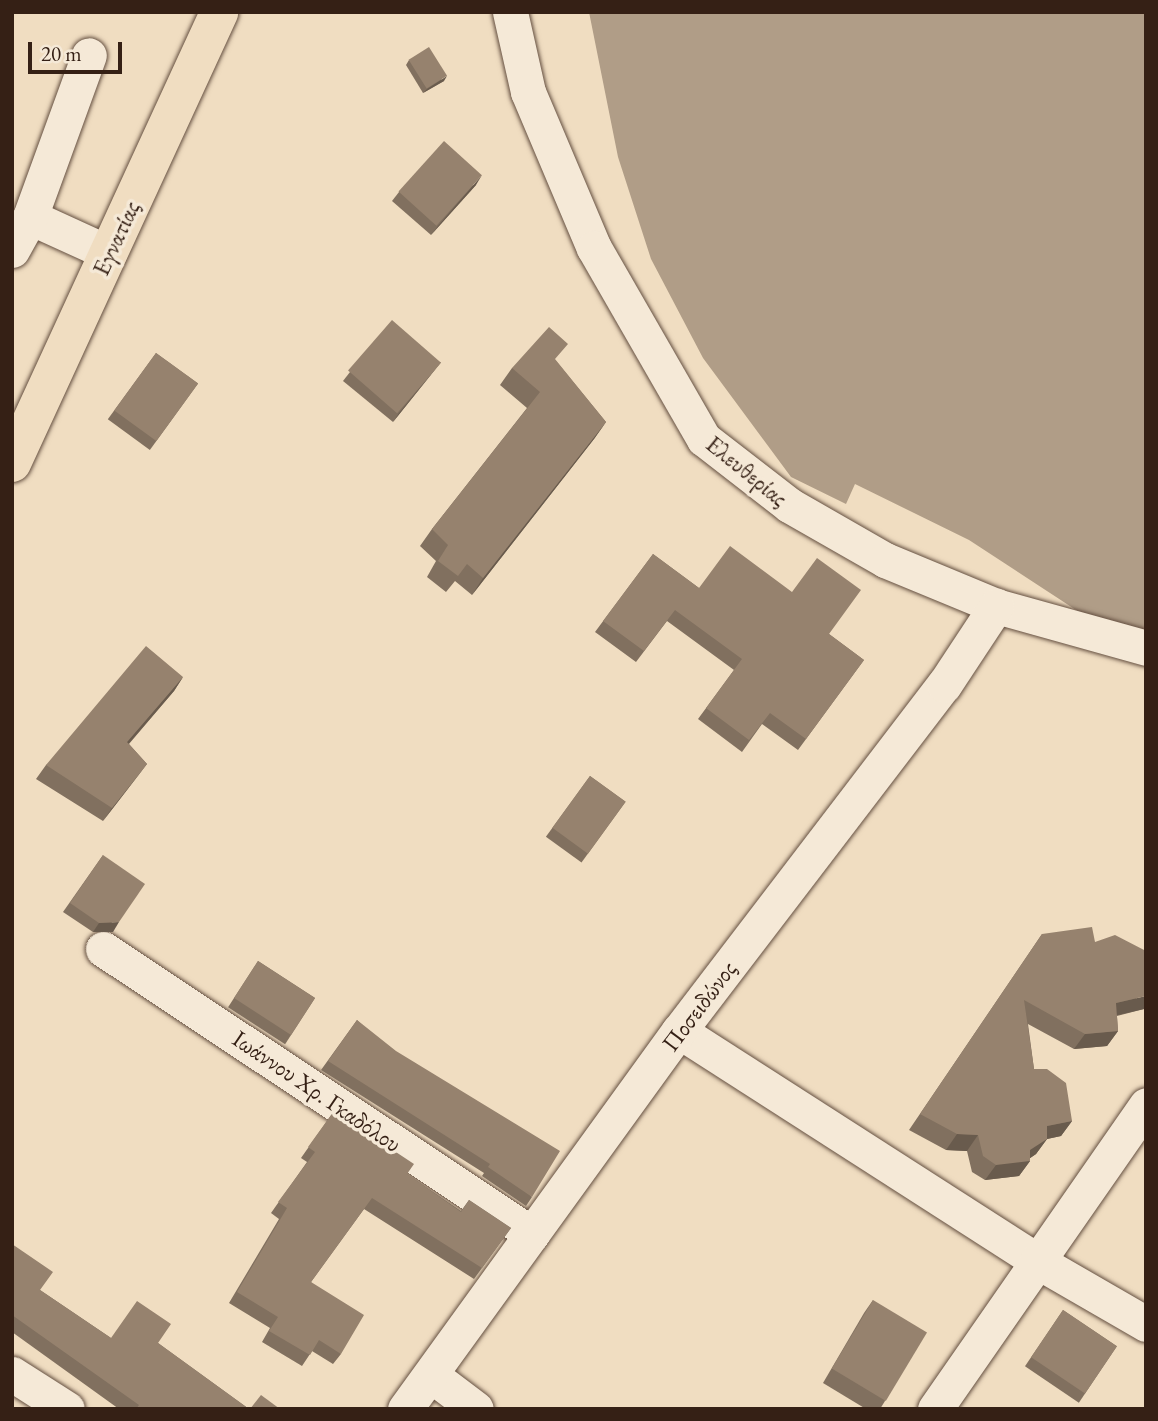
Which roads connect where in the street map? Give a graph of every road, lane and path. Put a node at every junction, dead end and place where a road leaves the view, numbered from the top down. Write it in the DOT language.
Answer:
graph roads {
  1 [pos="219,12"];
  2 [pos="510,12"];
  3 [pos="89,55"];
  4 [pos="30,218"];
  5 [pos="12,250"];
  6 [pos="109,253"];
  7 [pos="12,463"];
  8 [pos="996,606"];
  9 [pos="1146,648"];
  10 [pos="103,949"];
  11 [pos="679,1031"];
  12 [pos="1146,1105"];
  13 [pos="531,1234"];
  14 [pos="1037,1261"];
  15 [pos="1146,1324"];
  16 [pos="12,1374"];
  17 [pos="431,1375"];
  18 [pos="67,1409"];
  19 [pos="405,1409"];
  20 [pos="476,1409"];
  21 [pos="934,1409"];
  1 -- 6 [label="main road, Εγνατίας"];
  2 -- 8 [label="street, Ελευθερίας"];
  3 -- 4 [label="street"];
  4 -- 5 [label="street"];
  4 -- 6 [label="street"];
  6 -- 7 [label="main road, Εγνατίας"];
  8 -- 9 [label="street, Ελευθερίας"];
  8 -- 11 [label="street, Ποσειδώνος"];
  10 -- 13 [label="street, Ιωάννου Χρ. Γκαδόλου"];
  11 -- 13 [label="street, Ποσειδώνος"];
  11 -- 14 [label="street"];
  12 -- 14 [label="street"];
  13 -- 17 [label="street, Ποσειδώνος"];
  14 -- 15 [label="street"];
  14 -- 21 [label="street"];
  16 -- 18 [label="street"];
  17 -- 19 [label="street, Ποσειδώνος"];
  17 -- 20 [label="street"];
}
